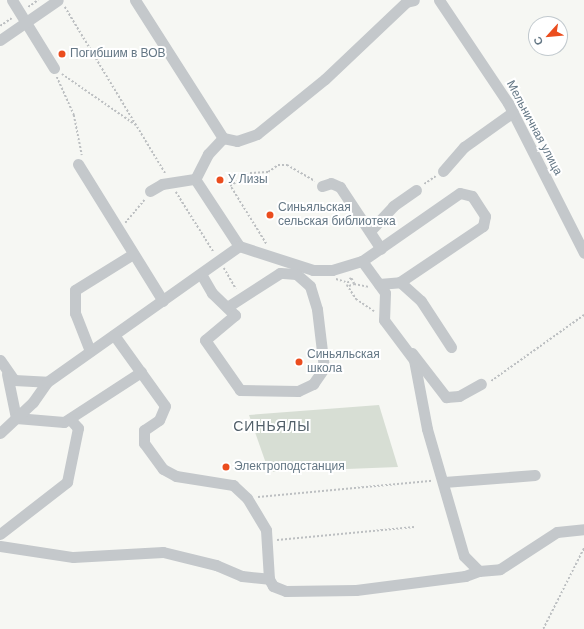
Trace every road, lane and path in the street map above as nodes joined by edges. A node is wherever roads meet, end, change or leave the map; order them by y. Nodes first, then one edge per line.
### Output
1 (12, 0) edge
2 (135, 0) edge
3 (414, 0) edge
4 (439, 0) edge
5 (60, 1) edge
6 (19, 13) junction
7 (25, 24) junction
8 (0, 26) edge
9 (0, 40) edge
10 (54, 68) junction
11 (513, 112) junction
12 (138, 127) junction
13 (223, 138) junction
14 (78, 164) joint
15 (443, 171) joint
16 (194, 179) junction
17 (170, 183) junction
18 (322, 186) joint
19 (416, 190) joint
20 (150, 191) joint
21 (121, 231) junction
22 (370, 231) junction
23 (239, 246) junction
24 (381, 249) junction
25 (584, 253) edge
26 (133, 254) junction
27 (270, 255) junction
28 (219, 261) junction
29 (362, 261) junction
30 (200, 274) junction
31 (400, 282) junction
32 (378, 284) junction
33 (349, 286) dead end
34 (241, 297) junction
35 (164, 301) junction
36 (227, 307) junction
37 (584, 315) edge
38 (384, 320) junction
39 (114, 334) junction
40 (451, 346) dead end
41 (90, 351) junction
42 (411, 352) junction
43 (0, 360) edge
44 (141, 372) junction
45 (7, 374) junction
46 (47, 382) junction
47 (481, 384) joint
48 (16, 418) junction
49 (70, 419) junction
50 (0, 433) edge
51 (535, 475) dead end
52 (443, 481) junction
53 (246, 498) junction
54 (414, 527) dead end
55 (584, 529) edge
56 (0, 534) edge
57 (267, 541) junction
58 (0, 546) edge
59 (584, 548) edge
60 (479, 571) junction
61 (268, 579) junction
62 (543, 629) edge

1 - 6 street
2 - 13 street
3 - 13 street
4 - 11 street, Мельничная улица
5 - 7 street
5 - 12 path
6 - 7 street
6 - 8 path
7 - 9 street
7 - 10 street
10 - 12 path
10 - 14 path
11 - 15 street
11 - 25 street, Мельничная улица
12 - 17 path
13 - 16 street
14 - 21 street
15 - 19 path
16 - 17 street
16 - 23 street
17 - 20 street
17 - 28 path
18 - 22 street
18 - 27 path
19 - 22 street
20 - 21 path
21 - 26 street
22 - 24 street
23 - 27 street
23 - 28 street
24 - 29 street
24 - 31 street
26 - 35 street
26 - 41 street
27 - 29 street
28 - 30 street
28 - 34 path
29 - 32 street
30 - 35 street
30 - 36 street
31 - 32 street
31 - 40 street
32 - 38 street
33 - 38 path
34 - 36 street
34 - 36 street
35 - 39 street
37 - 47 path
38 - 42 street
39 - 41 street
39 - 44 street
41 - 46 street
42 - 47 street
42 - 52 street
43 - 45 street
44 - 49 street
44 - 53 street
45 - 46 street
45 - 48 street
46 - 48 street
48 - 49 street
48 - 50 street
49 - 56 street
51 - 52 street
52 - 53 path
52 - 60 street
53 - 57 street
54 - 57 path
55 - 60 street
57 - 61 street
58 - 61 street
59 - 62 path
60 - 61 street

